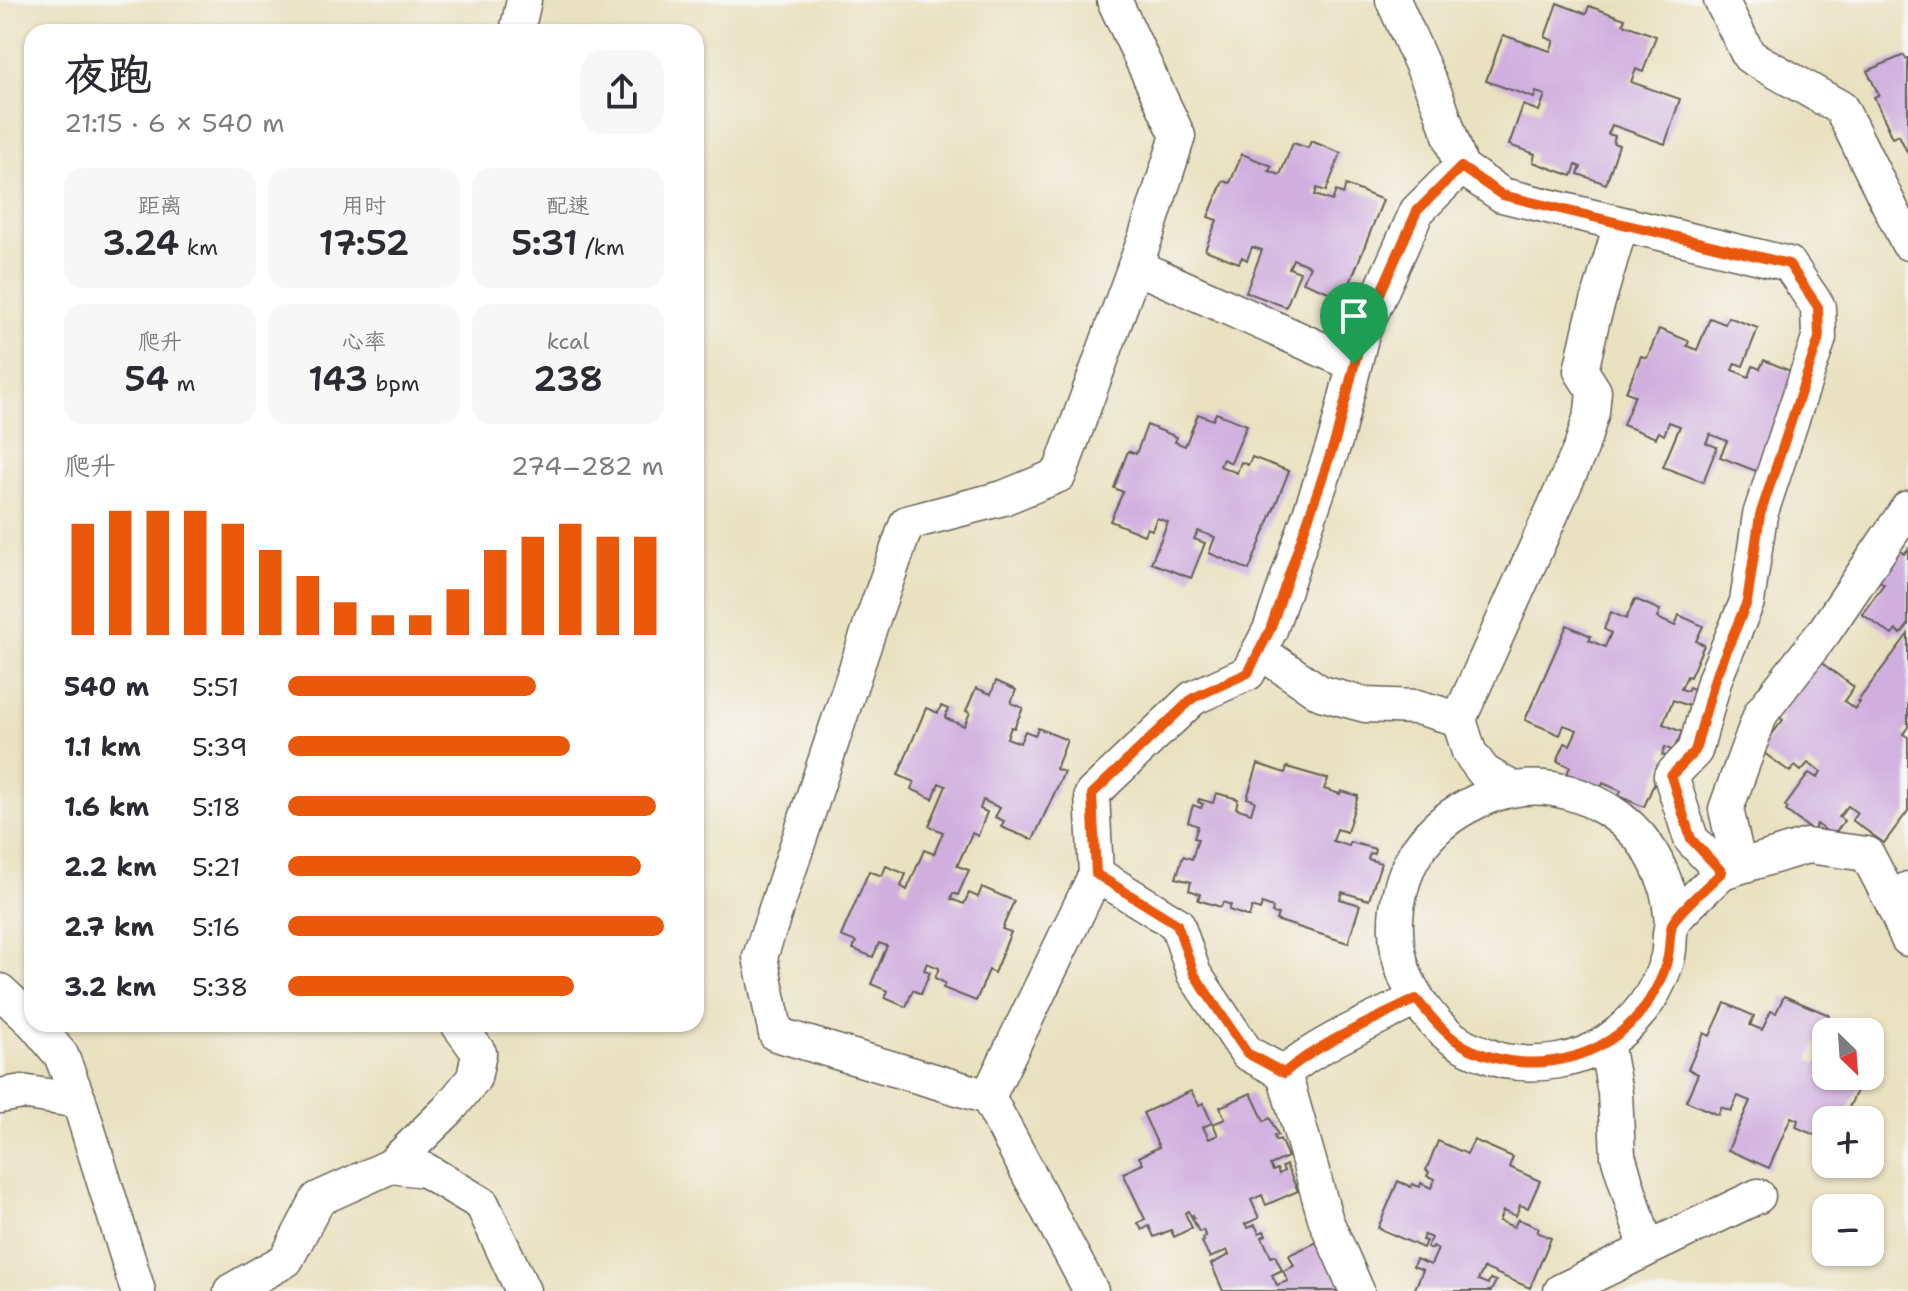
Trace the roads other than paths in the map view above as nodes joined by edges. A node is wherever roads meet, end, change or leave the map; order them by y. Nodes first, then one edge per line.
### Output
1 (524, 0) edge
2 (1393, 0) edge
3 (1721, 0) edge
4 (1117, 1) edge
5 (519, 24) edge
6 (1461, 167) junction
7 (1621, 224) junction
8 (1908, 243) edge
9 (1135, 266) junction
10 (1354, 364) junction
11 (1908, 508) edge
12 (1259, 651) junction
13 (1459, 719) junction
14 (1513, 789) junction
15 (1722, 872) junction
16 (1096, 874) junction
17 (1901, 897) edge
18 (1672, 922) junction
19 (1908, 939) edge
20 (0, 991) edge
21 (1416, 999) junction
22 (24, 1014) edge
23 (41, 1032) edge
24 (464, 1032) edge
25 (1606, 1043) junction
26 (1284, 1073) junction
27 (0, 1096) edge
28 (988, 1097) junction
29 (79, 1101) junction
30 (391, 1166) junction
31 (1758, 1196) dead end
32 (1643, 1251) junction
33 (138, 1291) edge
34 (231, 1291) edge
35 (523, 1291) edge
36 (1091, 1291) edge
37 (1357, 1291) edge
38 (1561, 1291) edge

1 - 5 street
2 - 6 street
3 - 8 street
4 - 9 street
6 - 7 street
6 - 10 street
7 - 13 street
7 - 15 street
9 - 10 street
9 - 28 street
10 - 12 street
11 - 15 street
12 - 13 street
12 - 16 street
13 - 14 street
14 - 18 street
14 - 21 street
15 - 17 street
15 - 18 street
16 - 26 street
16 - 28 street
17 - 19 street
18 - 25 street
20 - 22 street
21 - 25 street
21 - 26 street
23 - 29 street
24 - 30 street
25 - 32 street
26 - 37 street
27 - 29 street
28 - 36 street
29 - 33 street
30 - 34 street
30 - 35 street
31 - 32 street
32 - 38 street

